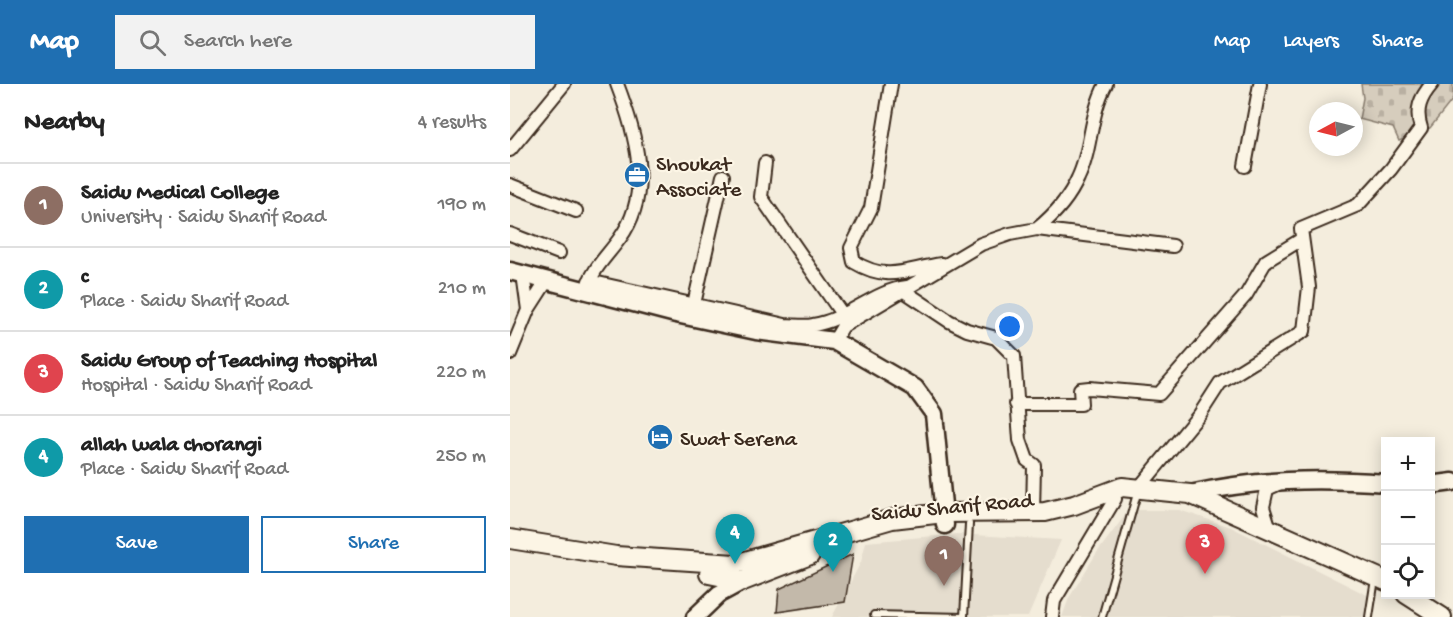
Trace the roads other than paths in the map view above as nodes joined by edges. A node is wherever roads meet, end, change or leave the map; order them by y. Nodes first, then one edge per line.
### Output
1 (564, 84) edge
2 (617, 84) edge
3 (891, 84) edge
4 (1106, 84) edge
5 (1260, 84) edge
6 (1432, 84) edge
7 (510, 150) edge
8 (765, 163) dead end
9 (1245, 166) dead end
10 (723, 176) dead end
11 (510, 185) edge
12 (576, 211) dead end
13 (1037, 229) junction
14 (510, 234) edge
15 (1302, 239) junction
16 (1173, 246) dead end
17 (559, 253) dead end
18 (949, 263) junction
19 (516, 273) edge
20 (546, 282) junction
21 (588, 286) junction
22 (906, 289) junction
23 (694, 304) junction
24 (528, 310) junction
25 (842, 314) junction
26 (834, 341) junction
27 (510, 354) edge
28 (1016, 404) junction
29 (1284, 481) junction
30 (1453, 482) edge
31 (1381, 483) edge
32 (1435, 484) edge
33 (1138, 489) junction
34 (1190, 494) junction
35 (1115, 499) junction
36 (1033, 513) junction
37 (945, 519) junction
38 (969, 524) junction
39 (1270, 529) junction
40 (517, 543) edge
41 (743, 572) junction
42 (1381, 578) edge
43 (1414, 599) edge
44 (874, 615) dead end
45 (695, 617) edge
46 (964, 617) edge
47 (1052, 617) edge
48 (1102, 617) edge
49 (1369, 617) edge
50 (1442, 617) edge

1 - 7 street
2 - 21 street
3 - 18 street
4 - 13 street
5 - 9 street
6 - 15 street
8 - 25 street
10 - 23 street
11 - 12 street
13 - 16 street
13 - 18 street
14 - 17 street
15 - 28 street
15 - 33 street
18 - 22 street
19 - 20 street
19 - 24 street
20 - 21 street
20 - 24 street
21 - 23 street
21 - 26 street
22 - 25 street
22 - 26 street
22 - 28 street
23 - 25 street
24 - 27 street
26 - 37 street
28 - 36 street
29 - 31 street
29 - 34 street
29 - 39 street
30 - 32 street
33 - 34 main road, Saidu Sharif Road
33 - 35 main road, Saidu Sharif Road
33 - 36 main road
33 - 48 lane
34 - 39 main road, Saidu Sharif Road
35 - 38 main road, Saidu Sharif Road
35 - 47 street
36 - 37 main road
37 - 38 main road, Saidu Sharif Road
37 - 41 main road
38 - 46 lane
39 - 42 main road, Saidu Sharif Road
40 - 41 main road
40 - 41 main road
41 - 45 street
42 - 49 lane
43 - 50 main road
44 - 46 lane

